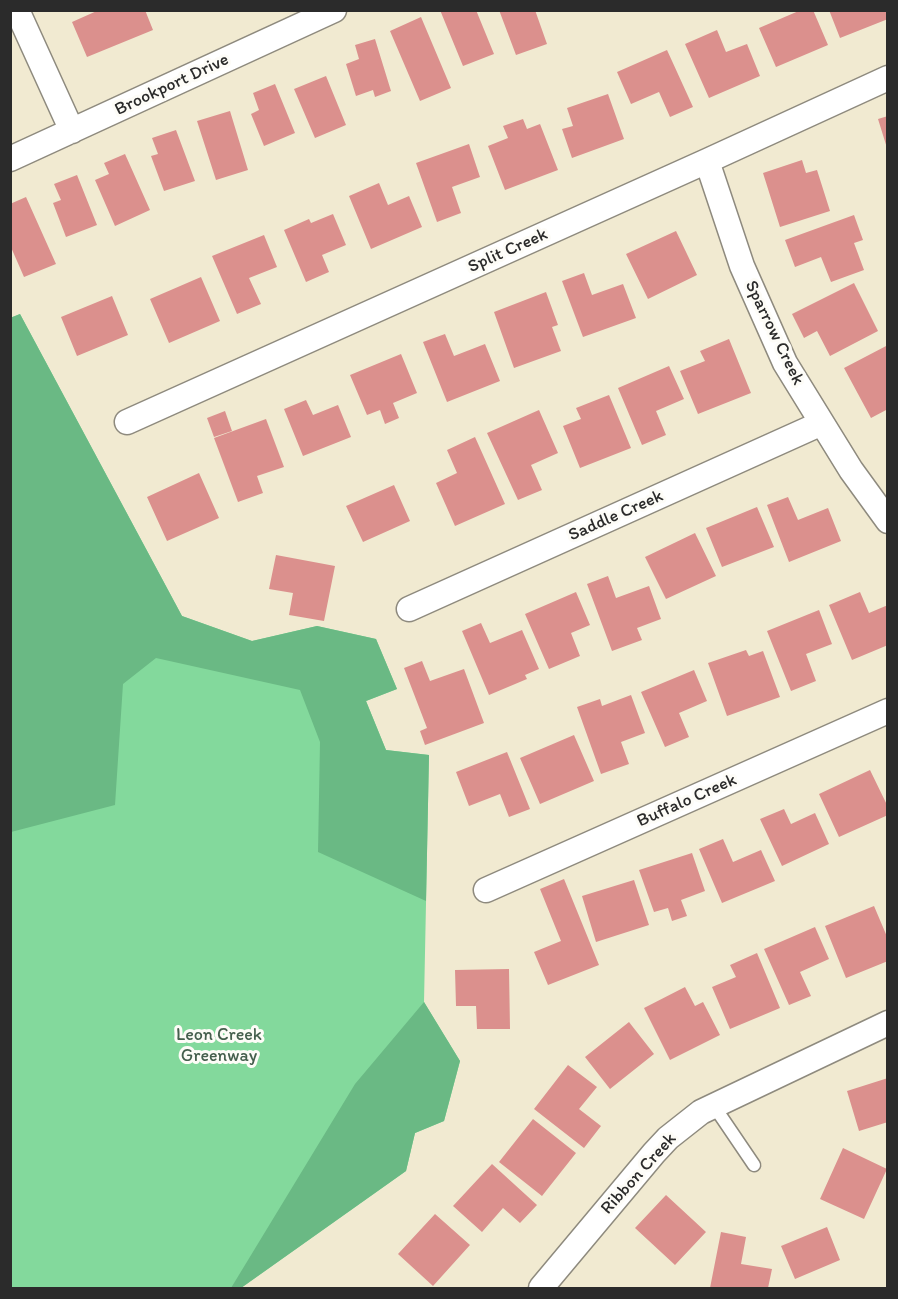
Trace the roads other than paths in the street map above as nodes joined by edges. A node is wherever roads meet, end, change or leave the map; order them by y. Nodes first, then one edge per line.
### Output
1 (17, 10) edge
2 (334, 10) edge
3 (888, 78) edge
4 (72, 131) junction
5 (10, 159) edge
6 (707, 161) junction
7 (127, 422) dead end
8 (822, 423) junction
9 (888, 521) edge
10 (409, 609) dead end
11 (888, 711) edge
12 (486, 890) dead end
13 (888, 1023) edge
14 (714, 1106) junction
15 (754, 1165) dead end
16 (541, 1288) edge

1 - 4 street
2 - 4 street, Brookport Drive
3 - 6 street, Split Creek
4 - 5 street, Brookport Drive
6 - 7 street, Split Creek
6 - 8 street, Sparrow Creek
8 - 9 street, Sparrow Creek
8 - 10 street, Saddle Creek
11 - 12 street, Buffalo Creek
13 - 14 street, Ribbon Creek
14 - 15 lane
14 - 16 street, Ribbon Creek

